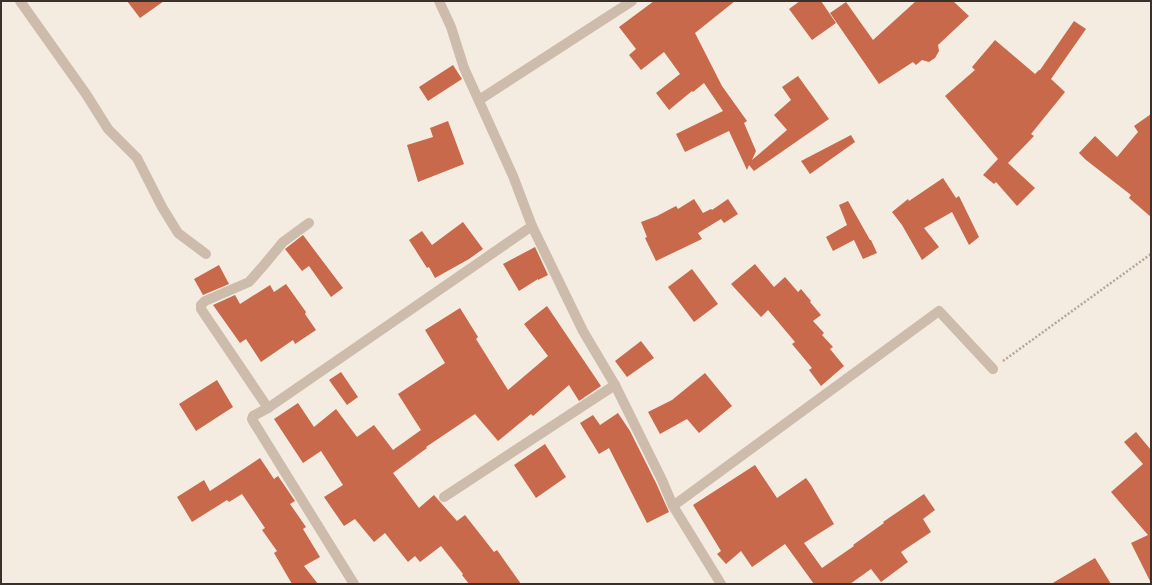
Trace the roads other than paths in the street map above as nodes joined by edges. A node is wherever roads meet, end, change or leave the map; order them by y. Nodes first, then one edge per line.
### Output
1 (20, 1) edge
2 (439, 1) edge
3 (632, 1) edge
4 (478, 100) junction
5 (309, 223) dead end
6 (532, 226) junction
7 (206, 254) dead end
8 (993, 369) road end
9 (615, 385) junction
10 (268, 408) junction
11 (444, 497) dead end
12 (673, 506) junction
13 (354, 584) edge
14 (721, 584) edge

1 - 7 street
2 - 4 street
3 - 4 street
4 - 6 street
5 - 10 street
6 - 9 street
6 - 10 street
8 - 12 street
9 - 11 street
9 - 12 street
10 - 13 street
12 - 14 street

